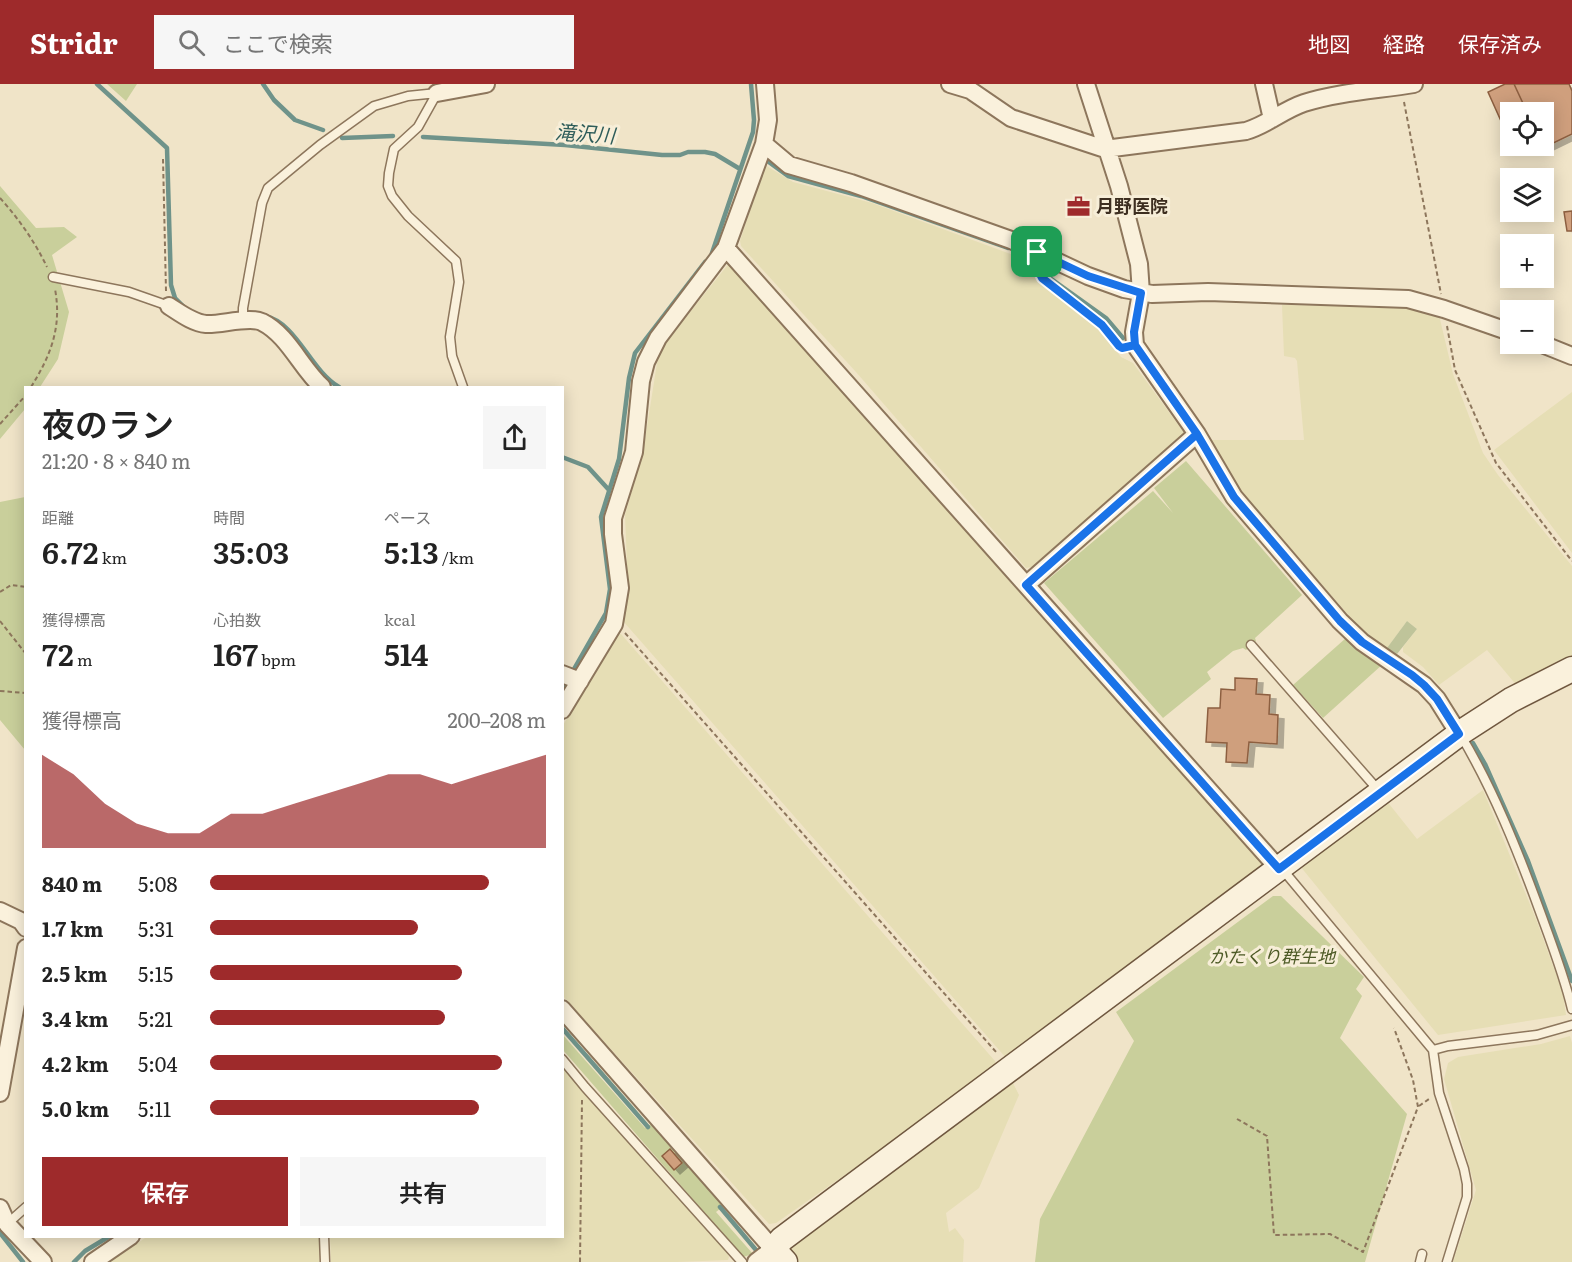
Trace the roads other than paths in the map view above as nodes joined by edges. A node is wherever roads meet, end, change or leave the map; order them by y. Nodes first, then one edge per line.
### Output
1 (486, 84) edge
2 (765, 84) edge
3 (950, 84) edge
4 (1086, 84) edge
5 (1264, 84) edge
6 (1407, 85) edge
7 (437, 93) junction
8 (1272, 119) junction
9 (764, 144) junction
10 (1105, 149) junction
11 (726, 248) junction
12 (53, 277) road end
13 (1141, 293) junction
14 (169, 306) joint
15 (243, 321) junction
16 (1500, 329) edge
17 (1554, 349) edge
18 (1572, 356) edge
19 (321, 386) edge
20 (463, 386) edge
21 (1197, 434) junction
22 (1026, 585) junction
23 (1251, 645) dead end
24 (1572, 669) edge
25 (564, 675) edge
26 (580, 681) junction
27 (564, 708) edge
28 (1459, 734) junction
29 (1381, 794) junction
30 (1279, 869) junction
31 (0, 911) edge
32 (24, 925) edge
33 (24, 959) edge
34 (1572, 1009) edge
35 (564, 1011) edge
36 (1572, 1025) edge
37 (1434, 1050) junction
38 (564, 1061) edge
39 (0, 1093) edge
40 (0, 1208) edge
41 (24, 1209) edge
42 (4, 1226) edge
43 (128, 1238) edge
44 (324, 1238) edge
45 (771, 1258) edge
46 (43, 1262) edge
47 (93, 1262) edge
48 (326, 1262) edge
49 (742, 1262) edge
50 (1447, 1262) edge

1 - 7 street
2 - 9 street
3 - 10 street
4 - 10 street
5 - 8 street
6 - 8 street
7 - 15 lane
7 - 20 lane
8 - 10 street
9 - 11 street
9 - 13 street
10 - 13 street
11 - 22 street
11 - 26 street
12 - 14 lane
13 - 16 street
13 - 21 street
14 - 15 street
15 - 19 street
17 - 18 street
21 - 22 street
21 - 28 street
22 - 30 street
23 - 29 lane
24 - 28 street
25 - 26 street
26 - 27 street
28 - 29 street
28 - 34 lane
29 - 30 street
30 - 37 lane
30 - 45 street
31 - 32 street
33 - 39 street
35 - 45 street
36 - 37 lane
37 - 50 lane
38 - 49 lane
40 - 42 street
41 - 42 lane
42 - 46 street
43 - 47 street
44 - 48 lane

